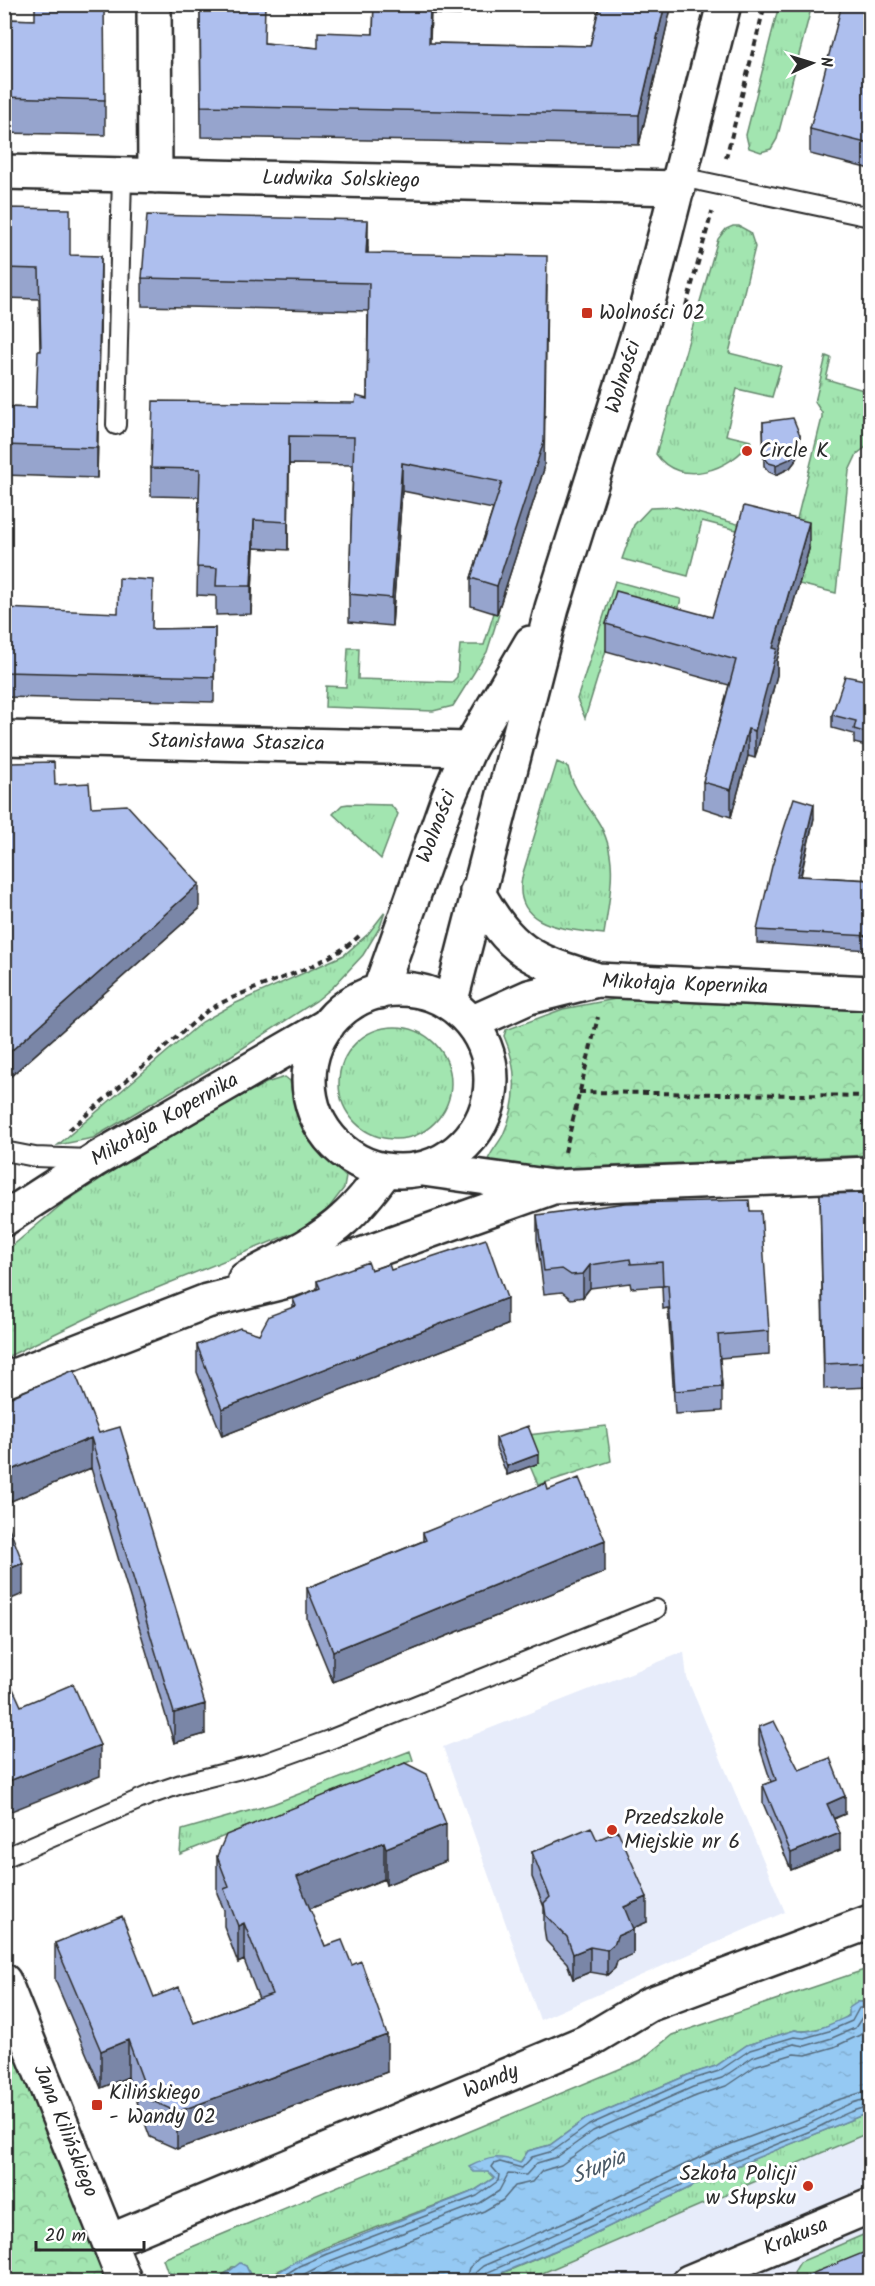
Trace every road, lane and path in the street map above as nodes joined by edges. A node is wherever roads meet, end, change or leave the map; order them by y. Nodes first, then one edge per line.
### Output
1 (154, 4) edge
2 (724, 4) edge
3 (765, 4) edge
4 (726, 155) dead end
5 (4, 172) edge
6 (122, 175) junction
7 (155, 176) junction
8 (680, 182) junction
9 (870, 217) edge
10 (116, 425) dead end
11 (552, 608) junction
12 (4, 738) edge
13 (470, 749) junction
14 (477, 891) junction
15 (363, 932) dead end
16 (597, 980) junction
17 (378, 992) junction
18 (870, 993) edge
19 (460, 1013) junction
20 (600, 1015) dead end
21 (328, 1024) junction
22 (579, 1092) junction
23 (870, 1096) edge
24 (60, 1137) dead end
25 (4, 1151) edge
26 (95, 1160) junction
27 (423, 1169) junction
28 (386, 1170) junction
29 (559, 1172) junction
30 (870, 1174) edge
31 (4, 1219) edge
32 (207, 1301) junction
33 (4, 1380) edge
34 (656, 1608) dead end
35 (4, 1858) edge
36 (870, 1922) edge
37 (4, 1981) edge
38 (870, 2206) edge
39 (110, 2241) junction
40 (124, 2279) edge
41 (689, 2282) edge

1 - 7 street
2 - 8 street, Wolności
3 - 4 path
5 - 6 street, Ludwika Solskiego
6 - 7 street, Ludwika Solskiego
6 - 10 lane
7 - 8 street, Ludwika Solskiego
8 - 9 lane
8 - 11 street, Wolności
11 - 13 street, Wolności
11 - 14 street, Wolności
12 - 13 street, Stanisława Staszica
13 - 17 street, Wolności
14 - 16 street
14 - 19 street, Wolności
15 - 24 path
16 - 18 street, Mikołaja Kopernika
16 - 19 street, Mikołaja Kopernika
17 - 19 street
17 - 21 street
19 - 27 street
20 - 22 path
21 - 26 street, Mikołaja Kopernika
21 - 28 street
22 - 23 path
22 - 29 path
25 - 26 lane
26 - 31 street, Mikołaja Kopernika
27 - 28 street
27 - 29 street
28 - 32 street
29 - 30 street
29 - 32 street
32 - 33 street
34 - 35 lane
36 - 39 street, Wandy
37 - 39 street, Jana Kilińskiego
38 - 41 street, Krakusa
39 - 40 street, Jana Kilińskiego

